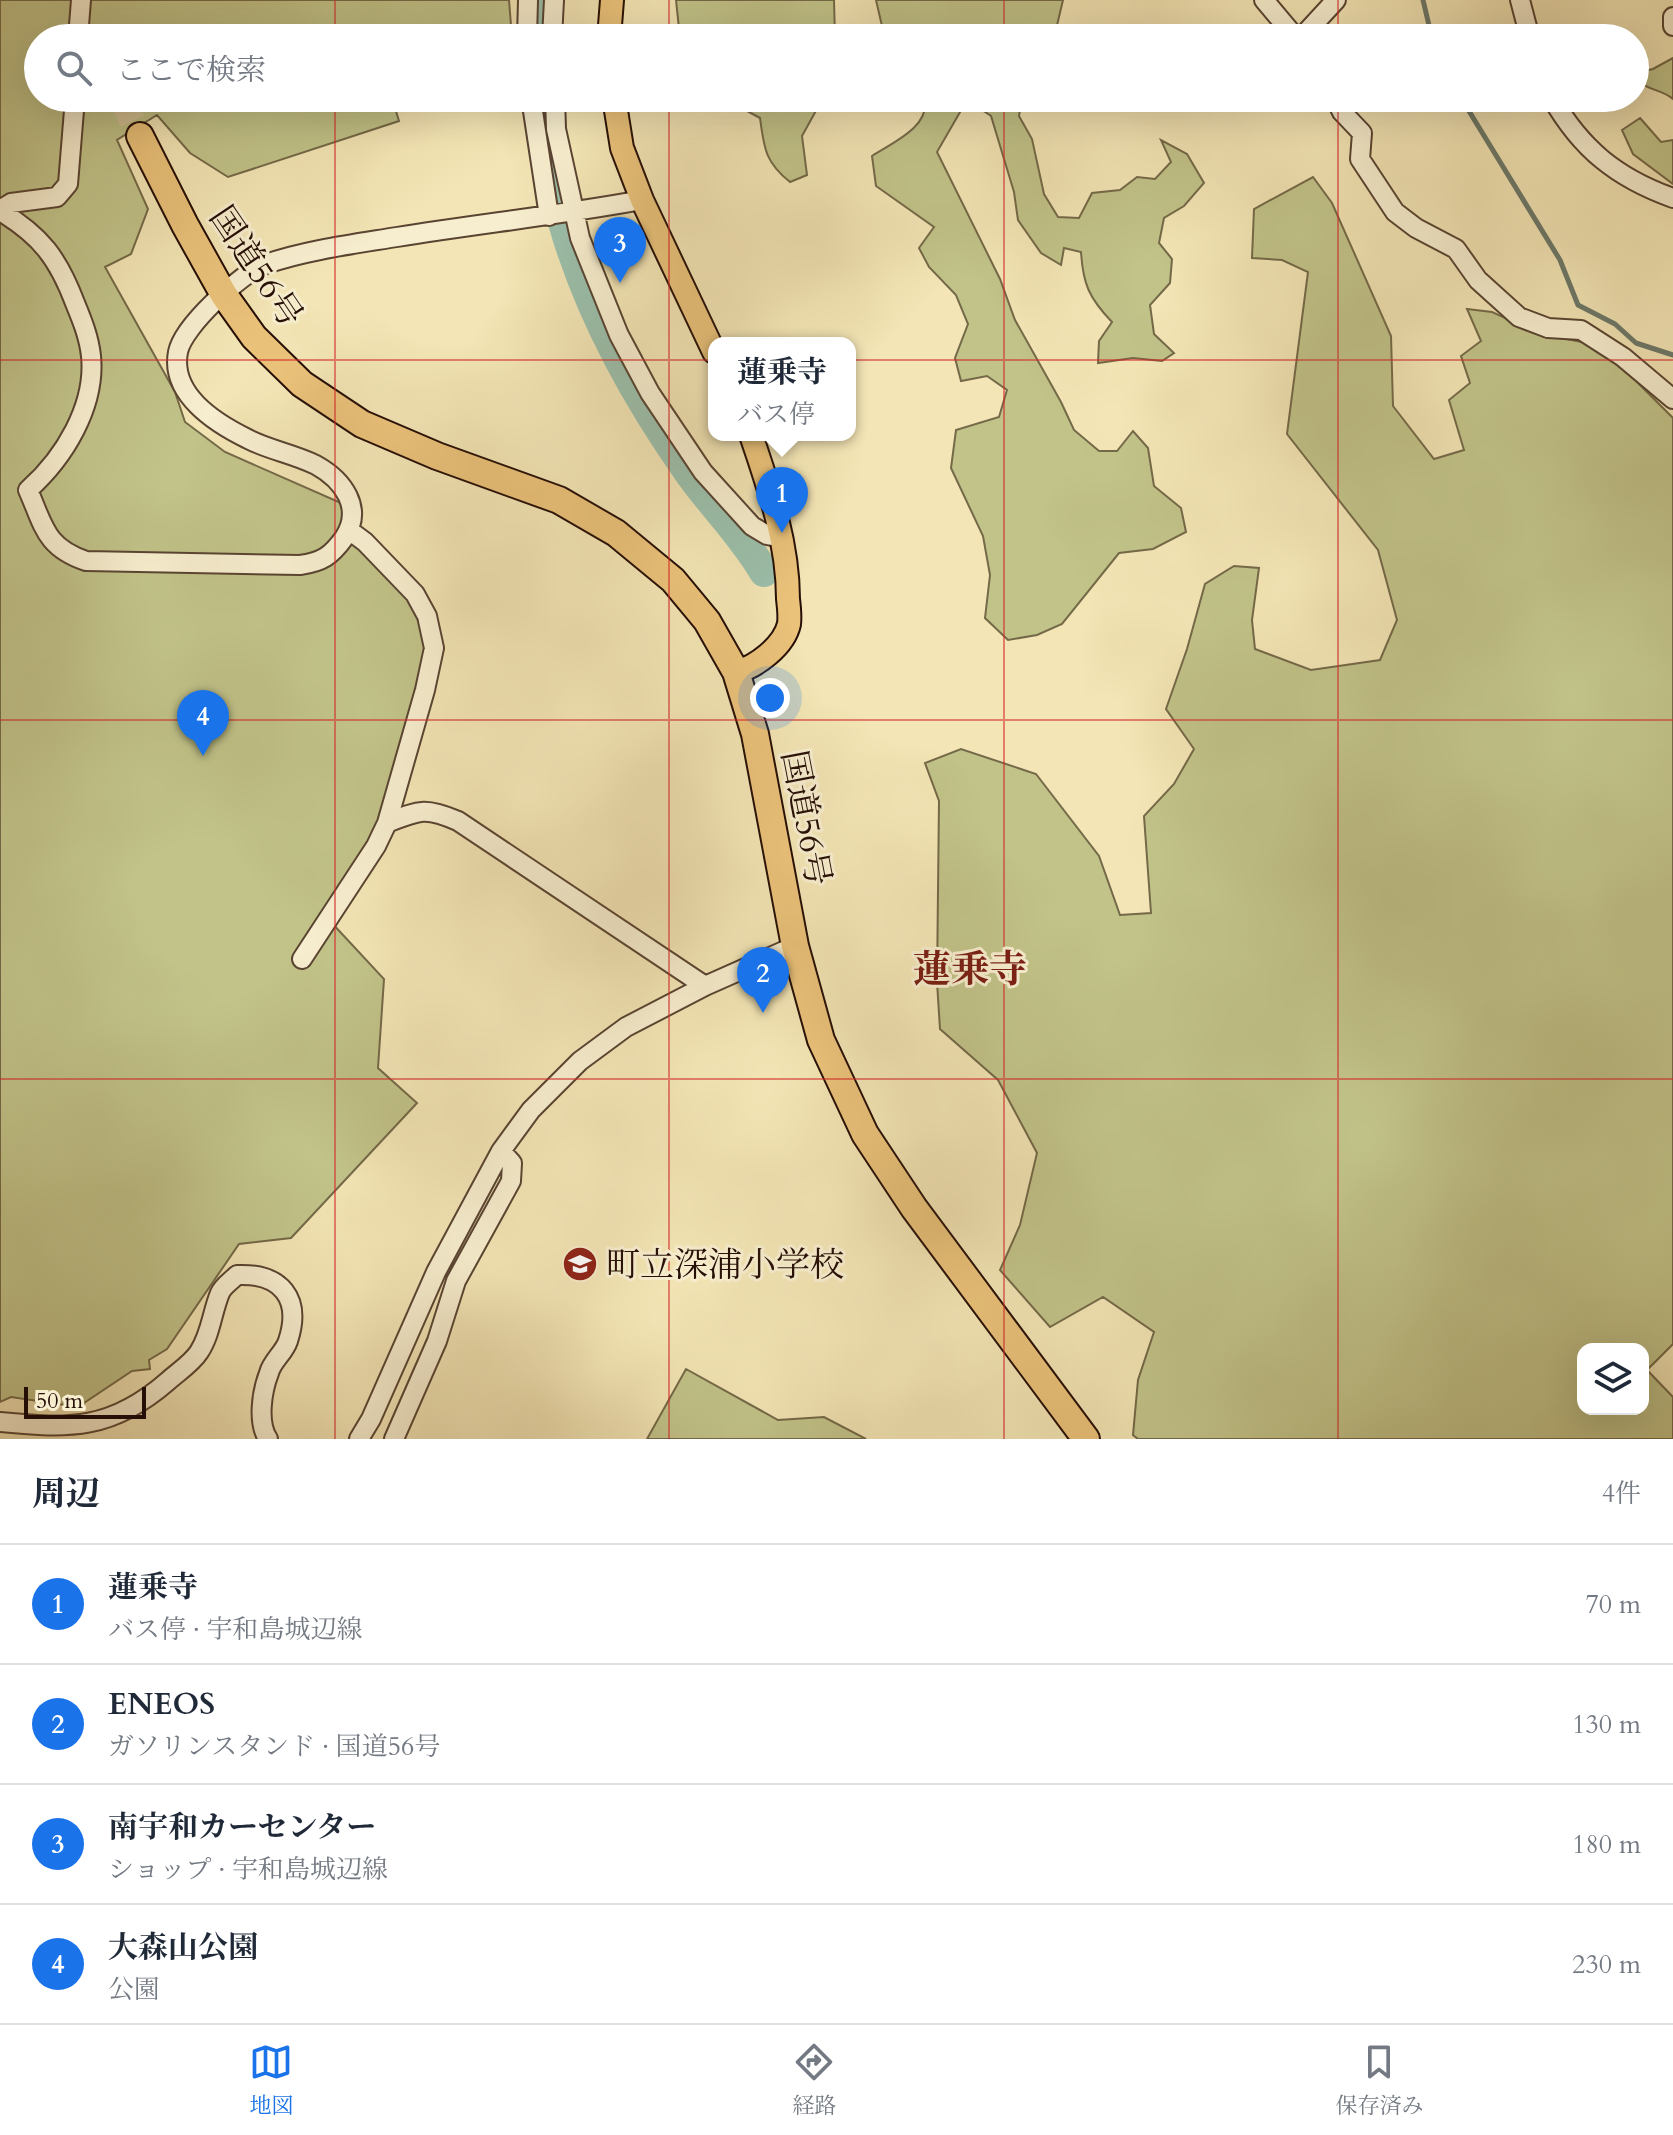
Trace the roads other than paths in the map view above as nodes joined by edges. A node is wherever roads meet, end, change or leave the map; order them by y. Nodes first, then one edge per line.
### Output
1 (81, 0) edge
2 (528, 0) edge
3 (554, 0) edge
4 (612, 0) edge
5 (1264, 0) edge
6 (1336, 0) edge
7 (1520, 0) edge
8 (1673, 17) edge
9 (79, 24) edge
10 (527, 24) edge
11 (553, 24) edge
12 (610, 24) edge
13 (1286, 24) edge
14 (1313, 24) edge
15 (1526, 24) edge
16 (1673, 26) edge
17 (74, 112) edge
18 (533, 112) edge
19 (555, 112) edge
20 (616, 112) edge
21 (1342, 112) edge
22 (1560, 112) edge
23 (140, 136) tunnel mouth
24 (1673, 198) edge
25 (642, 200) junction
26 (0, 210) edge
27 (575, 212) junction
28 (549, 216) junction
29 (224, 295) junction
30 (708, 339) edge
31 (1673, 399) edge
32 (753, 441) edge
33 (349, 530) junction
34 (782, 538) junction
35 (736, 672) junction
36 (387, 823) junction
37 (795, 946) junction
38 (302, 959) dead end
39 (705, 986) junction
40 (501, 1151) junction
41 (0, 1422) edge
42 (268, 1439) edge
43 (359, 1439) edge
44 (394, 1439) edge
45 (1086, 1439) edge

1 - 9 street
2 - 10 street
3 - 11 street
4 - 12 main road
5 - 13 street
6 - 14 street
7 - 15 street
8 - 16 street
17 - 26 street
18 - 28 street
19 - 27 street
20 - 25 main road
21 - 31 street
22 - 24 street
23 - 29 highway, 国道56号
25 - 27 street
25 - 30 main road
26 - 33 street
27 - 28 street
27 - 34 street
28 - 29 street
29 - 33 street
29 - 35 highway, 国道56号
32 - 34 main road
33 - 36 street
34 - 35 main road
35 - 37 highway, 国道56号
36 - 38 street
36 - 39 street
37 - 39 street
37 - 45 highway, 国道56号
39 - 40 street
40 - 43 street
40 - 44 street
41 - 42 street

